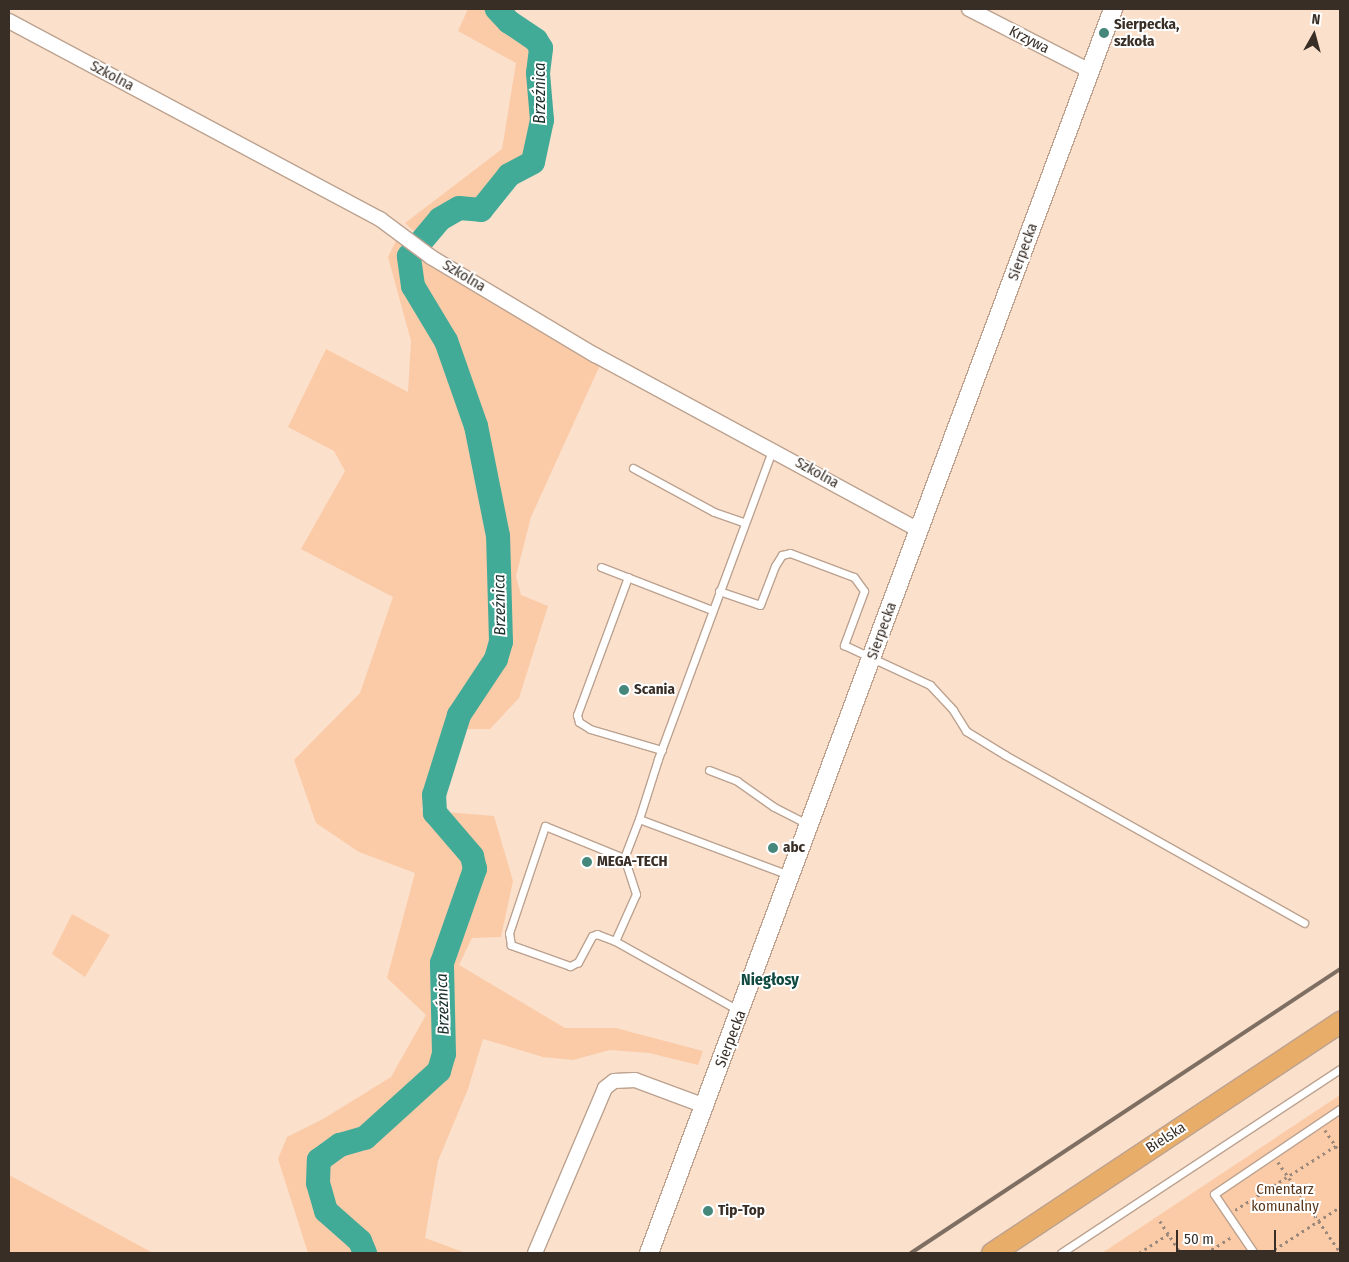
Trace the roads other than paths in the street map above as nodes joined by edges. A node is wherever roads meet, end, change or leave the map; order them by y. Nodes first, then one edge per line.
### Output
1 (969, 9) edge
2 (1113, 9) edge
3 (9, 21) edge
4 (1090, 71) junction
5 (773, 448) junction
6 (633, 468) dead end
7 (743, 522) junction
8 (919, 530) junction
9 (601, 567) dead end
10 (628, 578) junction
11 (719, 591) junction
12 (712, 610) junction
13 (872, 657) junction
14 (662, 750) junction
15 (709, 770) dead end
16 (639, 819) junction
17 (810, 825) junction
18 (624, 858) junction
19 (792, 876) junction
20 (1304, 923) dead end
21 (615, 941) junction
22 (741, 1011) junction
23 (1340, 1022) edge
24 (1340, 1069) edge
25 (705, 1106) junction
26 (1340, 1109) edge
27 (535, 1253) edge
28 (649, 1253) edge
29 (992, 1253) edge
30 (1061, 1253) edge
31 (1254, 1253) edge

1 - 4 street, Krzywa
2 - 4 street, Sierpecka
3 - 5 street, Szkolna
4 - 8 street, Sierpecka
5 - 7 lane
5 - 8 street, Szkolna
6 - 7 lane
7 - 11 lane
8 - 13 street, Sierpecka
9 - 10 lane
10 - 12 lane
10 - 14 lane
11 - 12 lane
11 - 13 lane
12 - 14 lane
13 - 17 street, Sierpecka
13 - 20 lane
14 - 16 lane
15 - 17 lane
16 - 18 lane
16 - 19 lane
17 - 19 street, Sierpecka
18 - 21 lane
18 - 21 lane
19 - 22 street, Sierpecka
21 - 22 lane
22 - 25 street, Sierpecka
23 - 29 main road, Bielska
24 - 30 lane
25 - 27 street
25 - 28 street, Sierpecka
26 - 31 lane

